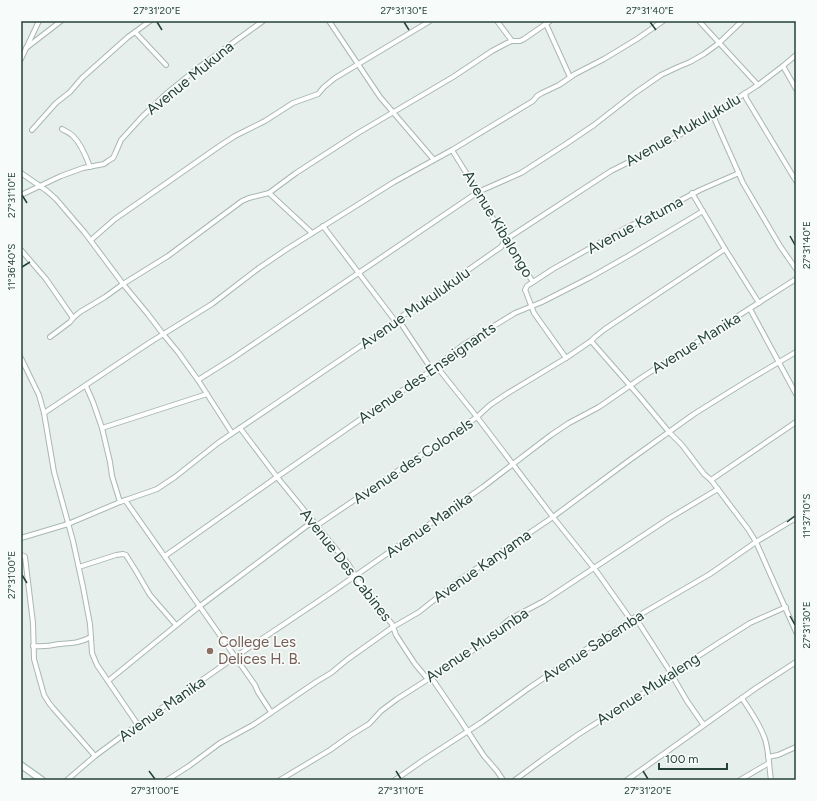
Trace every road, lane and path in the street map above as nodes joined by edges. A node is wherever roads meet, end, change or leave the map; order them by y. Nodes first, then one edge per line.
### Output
1 (39, 21) edge
2 (60, 21) edge
3 (150, 21) edge
4 (263, 21) edge
5 (329, 21) edge
6 (430, 21) edge
7 (497, 21) edge
8 (550, 21) edge
9 (663, 21) edge
10 (699, 21) edge
11 (742, 21) edge
12 (546, 24) junction
13 (135, 32) junction
14 (512, 41) junction
15 (719, 43) junction
16 (26, 48) junction
17 (796, 55) edge
18 (21, 58) edge
19 (357, 64) junction
20 (166, 65) dead end
21 (783, 66) junction
22 (570, 77) junction
23 (758, 85) junction
24 (796, 89) edge
25 (745, 93) junction
26 (718, 110) junction
27 (393, 113) junction
28 (62, 129) dead end
29 (32, 130) dead end
30 (452, 150) junction
31 (434, 160) junction
32 (90, 167) junction
33 (21, 173) edge
34 (739, 173) junction
35 (796, 181) edge
36 (39, 186) junction
37 (478, 192) junction
38 (269, 193) junction
39 (692, 194) junction
40 (21, 195) edge
41 (703, 212) junction
42 (323, 226) junction
43 (312, 233) junction
44 (91, 240) junction
45 (505, 240) junction
46 (21, 250) edge
47 (725, 250) junction
48 (796, 269) edge
49 (358, 273) junction
50 (796, 279) edge
51 (534, 282) junction
52 (123, 284) junction
53 (759, 303) junction
54 (532, 306) junction
55 (750, 308) junction
56 (73, 318) junction
57 (397, 321) junction
58 (163, 334) junction
59 (50, 337) dead end
60 (591, 342) junction
61 (796, 352) edge
62 (21, 358) edge
63 (566, 358) junction
64 (779, 362) junction
65 (437, 367) junction
66 (432, 370) junction
67 (198, 380) junction
68 (86, 386) junction
69 (629, 386) junction
70 (207, 394) junction
71 (796, 394) edge
72 (44, 413) junction
73 (477, 417) junction
74 (796, 422) edge
75 (102, 428) junction
76 (240, 428) junction
77 (669, 432) junction
78 (232, 433) junction
79 (513, 464) junction
80 (277, 477) junction
81 (711, 480) junction
82 (718, 489) junction
83 (125, 500) junction
84 (120, 502) junction
85 (553, 517) junction
86 (796, 518) edge
87 (68, 524) junction
88 (316, 525) junction
89 (21, 538) edge
90 (756, 542) junction
91 (21, 555) edge
92 (165, 556) junction
93 (79, 567) junction
94 (593, 568) junction
95 (356, 575) junction
96 (200, 606) junction
97 (786, 607) junction
98 (636, 618) junction
99 (631, 620) junction
100 (176, 625) junction
101 (393, 627) junction
102 (796, 632) edge
103 (91, 637) junction
104 (33, 646) junction
105 (235, 657) junction
106 (796, 662) edge
107 (672, 675) junction
108 (429, 678) junction
109 (108, 681) junction
110 (742, 698) junction
111 (271, 712) junction
112 (703, 724) junction
113 (138, 725) junction
114 (468, 731) junction
115 (796, 747) edge
116 (95, 756) junction
117 (768, 757) junction
118 (769, 763) junction
119 (21, 765) edge
120 (42, 780) edge
121 (67, 780) edge
122 (167, 780) edge
123 (280, 780) edge
124 (395, 780) edge
125 (502, 780) edge
126 (515, 780) edge
127 (627, 780) edge
128 (740, 780) edge
129 (771, 780) edge

1 - 16 street
2 - 16 street
3 - 13 street
4 - 32 street, Avenue Mukuna
5 - 19 street
6 - 19 street
7 - 14 street
8 - 12 street
9 - 22 street
10 - 15 street
11 - 15 street
12 - 14 street
12 - 22 street
13 - 20 street
13 - 29 street
14 - 27 street
15 - 23 street
15 - 37 street
16 - 18 street
17 - 21 street, Avenue Mukulukulu
19 - 27 street
19 - 44 street
21 - 23 street, Avenue Mukulukulu
21 - 24 street
22 - 30 street
23 - 25 street, Avenue Mukulukulu
25 - 26 street, Avenue Mukulukulu
25 - 35 street
26 - 34 street
26 - 45 street, Avenue Mukulukulu
27 - 31 street
27 - 38 street
28 - 32 street
30 - 31 street
30 - 37 street, Avenue Kibalongo
31 - 42 street
32 - 36 street, Avenue Mukuna
33 - 36 street
34 - 39 street, Avenue Katuma
34 - 48 street
36 - 40 street, Avenue Mukuna
36 - 44 street
37 - 45 street, Avenue Kibalongo
37 - 49 street
38 - 43 street
38 - 52 street
39 - 41 street
39 - 51 street, Avenue Katuma
41 - 47 street
41 - 54 street, Avenue des Enseignants
42 - 43 street
42 - 49 street
43 - 58 street
44 - 52 street
45 - 51 street, Avenue Kibalongo
45 - 57 street, Avenue Mukulukulu
46 - 56 street
47 - 53 street
47 - 60 street, Avenue des Colonels
49 - 57 street
49 - 67 street
50 - 53 street, Avenue Manika
51 - 54 street, Avenue Kibalongo
52 - 56 street
52 - 58 street
53 - 55 street, Avenue Manika
54 - 63 street, Avenue Kibalongo
54 - 65 street, Avenue des Enseignants
55 - 64 street
55 - 69 street, Avenue Manika
56 - 59 street
57 - 66 street
57 - 76 street, Avenue Mukulukulu
58 - 67 street
58 - 68 street
60 - 63 street, Avenue des Colonels
60 - 69 street
61 - 64 street, Avenue Kanyama
62 - 72 street
63 - 73 street, Avenue des Colonels
64 - 71 street
64 - 77 street, Avenue Kanyama
65 - 66 street, Avenue des Enseignants
65 - 73 street
66 - 80 street, Avenue des Enseignants
67 - 70 street
68 - 72 street
68 - 75 street
69 - 77 street
69 - 79 street, Avenue Manika
70 - 75 street
70 - 78 street
72 - 87 street
73 - 79 street
73 - 88 street, Avenue des Colonels
74 - 81 street
75 - 84 street
76 - 78 street, Avenue Mukulukulu
76 - 80 street, Avenue Des Cabines
77 - 81 street
77 - 85 street, Avenue Kanyama
78 - 83 street, Avenue Mukulukulu
79 - 85 street
79 - 95 street, Avenue Manika
80 - 88 street, Avenue Des Cabines
80 - 92 street, Avenue des Enseignants
81 - 82 street
82 - 90 street
82 - 94 street, Avenue Musumba
83 - 84 street, Avenue Mukulukulu
83 - 92 street
84 - 87 street, Avenue Mukulukulu
85 - 94 street
85 - 101 street, Avenue Kanyama
86 - 90 street, Avenue Sabemba
87 - 89 street, Avenue Mukulukulu
87 - 93 street
88 - 95 street, Avenue Des Cabines
88 - 96 street, Avenue des Colonels
90 - 97 street
90 - 98 street, Avenue Sabemba
91 - 104 street
92 - 96 street
93 - 100 street
93 - 103 street
94 - 99 street
94 - 108 street, Avenue Musumba
95 - 101 street, Avenue Des Cabines
95 - 105 street, Avenue Manika
96 - 100 street, Avenue des Colonels
96 - 105 street
97 - 102 street
97 - 107 street, Avenue Mukaleng
98 - 99 street, Avenue Sabemba
98 - 107 street
99 - 114 street, Avenue Sabemba
100 - 109 street, Avenue des Colonels
101 - 108 street, Avenue Des Cabines
101 - 111 street, Avenue Kanyama
103 - 104 street
103 - 109 street
104 - 116 street
105 - 111 street
105 - 113 street, Avenue Manika
106 - 110 street
107 - 112 street
107 - 126 street, Avenue Mukaleng
108 - 114 street, Avenue Des Cabines
108 - 123 street, Avenue Musumba
109 - 113 street
110 - 112 street
110 - 117 street
111 - 122 street, Avenue Kanyama
112 - 127 street
113 - 116 street, Avenue Manika
114 - 124 street, Avenue Sabemba
114 - 125 street, Avenue Des Cabines
115 - 117 street
116 - 121 street, Avenue Manika
117 - 118 street
118 - 128 street
118 - 129 street
119 - 120 street

